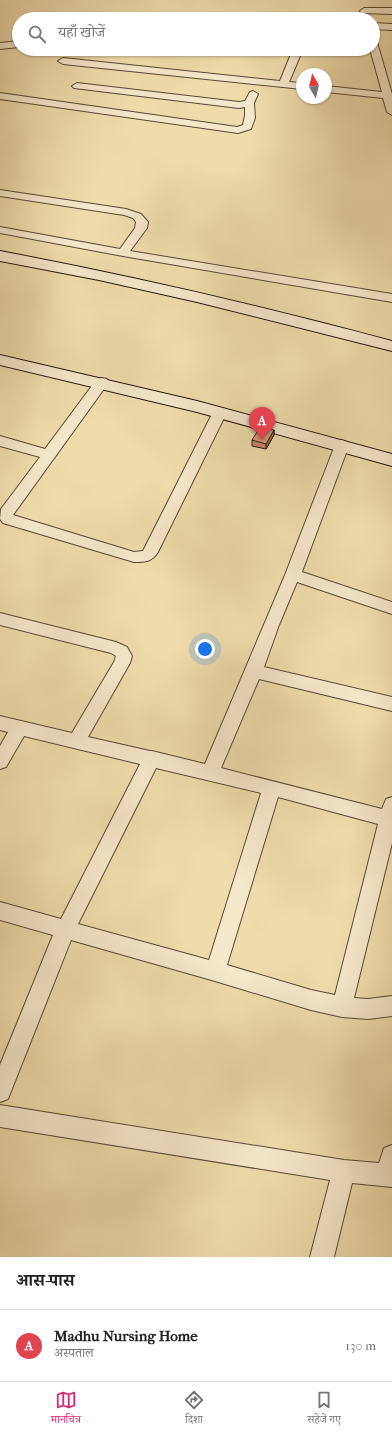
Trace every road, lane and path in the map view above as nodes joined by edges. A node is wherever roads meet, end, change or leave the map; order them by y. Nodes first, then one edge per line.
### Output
1 (360, 2) dead end
2 (392, 11) edge
3 (364, 12) edge
4 (380, 13) edge
5 (380, 26) edge
6 (392, 27) edge
7 (12, 45) edge
8 (0, 46) edge
9 (295, 56) edge
10 (377, 56) edge
11 (63, 61) dead end
12 (380, 65) junction
13 (392, 66) edge
14 (258, 82) junction
15 (283, 84) junction
16 (296, 85) edge
17 (389, 85) edge
18 (77, 86) dead end
19 (332, 90) edge
20 (0, 96) edge
21 (387, 96) junction
22 (249, 103) junction
23 (392, 112) edge
24 (0, 193) edge
25 (0, 230) edge
26 (123, 252) junction
27 (0, 256) edge
28 (0, 270) edge
29 (392, 298) edge
30 (392, 346) edge
31 (392, 357) edge
32 (0, 360) edge
33 (102, 382) junction
34 (220, 412) junction
35 (0, 442) edge
36 (342, 445) junction
37 (49, 455) junction
38 (392, 460) edge
39 (293, 576) junction
40 (392, 608) edge
41 (0, 619) edge
42 (254, 671) junction
43 (392, 704) edge
44 (0, 723) edge
45 (19, 728) junction
46 (77, 741) junction
47 (152, 758) junction
48 (0, 762) edge
49 (210, 773) junction
50 (272, 788) junction
51 (390, 812) edge
52 (0, 911) edge
53 (65, 930) junction
54 (215, 971) junction
55 (392, 1006) edge
56 (342, 1007) junction
57 (0, 1091) edge
58 (0, 1116) edge
59 (391, 1169) edge
60 (344, 1172) junction
61 (322, 1257) edge

1 - 3 street
2 - 4 street
5 - 6 street
7 - 8 street
9 - 15 street
10 - 12 street
11 - 14 street
12 - 13 street
12 - 17 street
14 - 15 street
14 - 22 street
15 - 16 street
17 - 21 street
18 - 22 street
19 - 21 street
20 - 22 street
21 - 23 street
24 - 26 street
25 - 26 street
26 - 29 street
27 - 30 main road
28 - 31 main road
32 - 33 main road
33 - 34 main road
33 - 37 street
34 - 36 main road
34 - 37 street
35 - 37 street
36 - 38 main road
36 - 39 street
39 - 40 street
39 - 42 street
41 - 46 street
42 - 43 street
42 - 49 street
44 - 45 street
45 - 46 street
45 - 48 street
46 - 47 street
47 - 49 street
47 - 53 street
49 - 50 street
50 - 51 street
50 - 54 street
51 - 56 street
52 - 53 street
53 - 54 street
53 - 57 street
54 - 56 street
55 - 56 street
58 - 60 street
59 - 60 street
60 - 61 street

